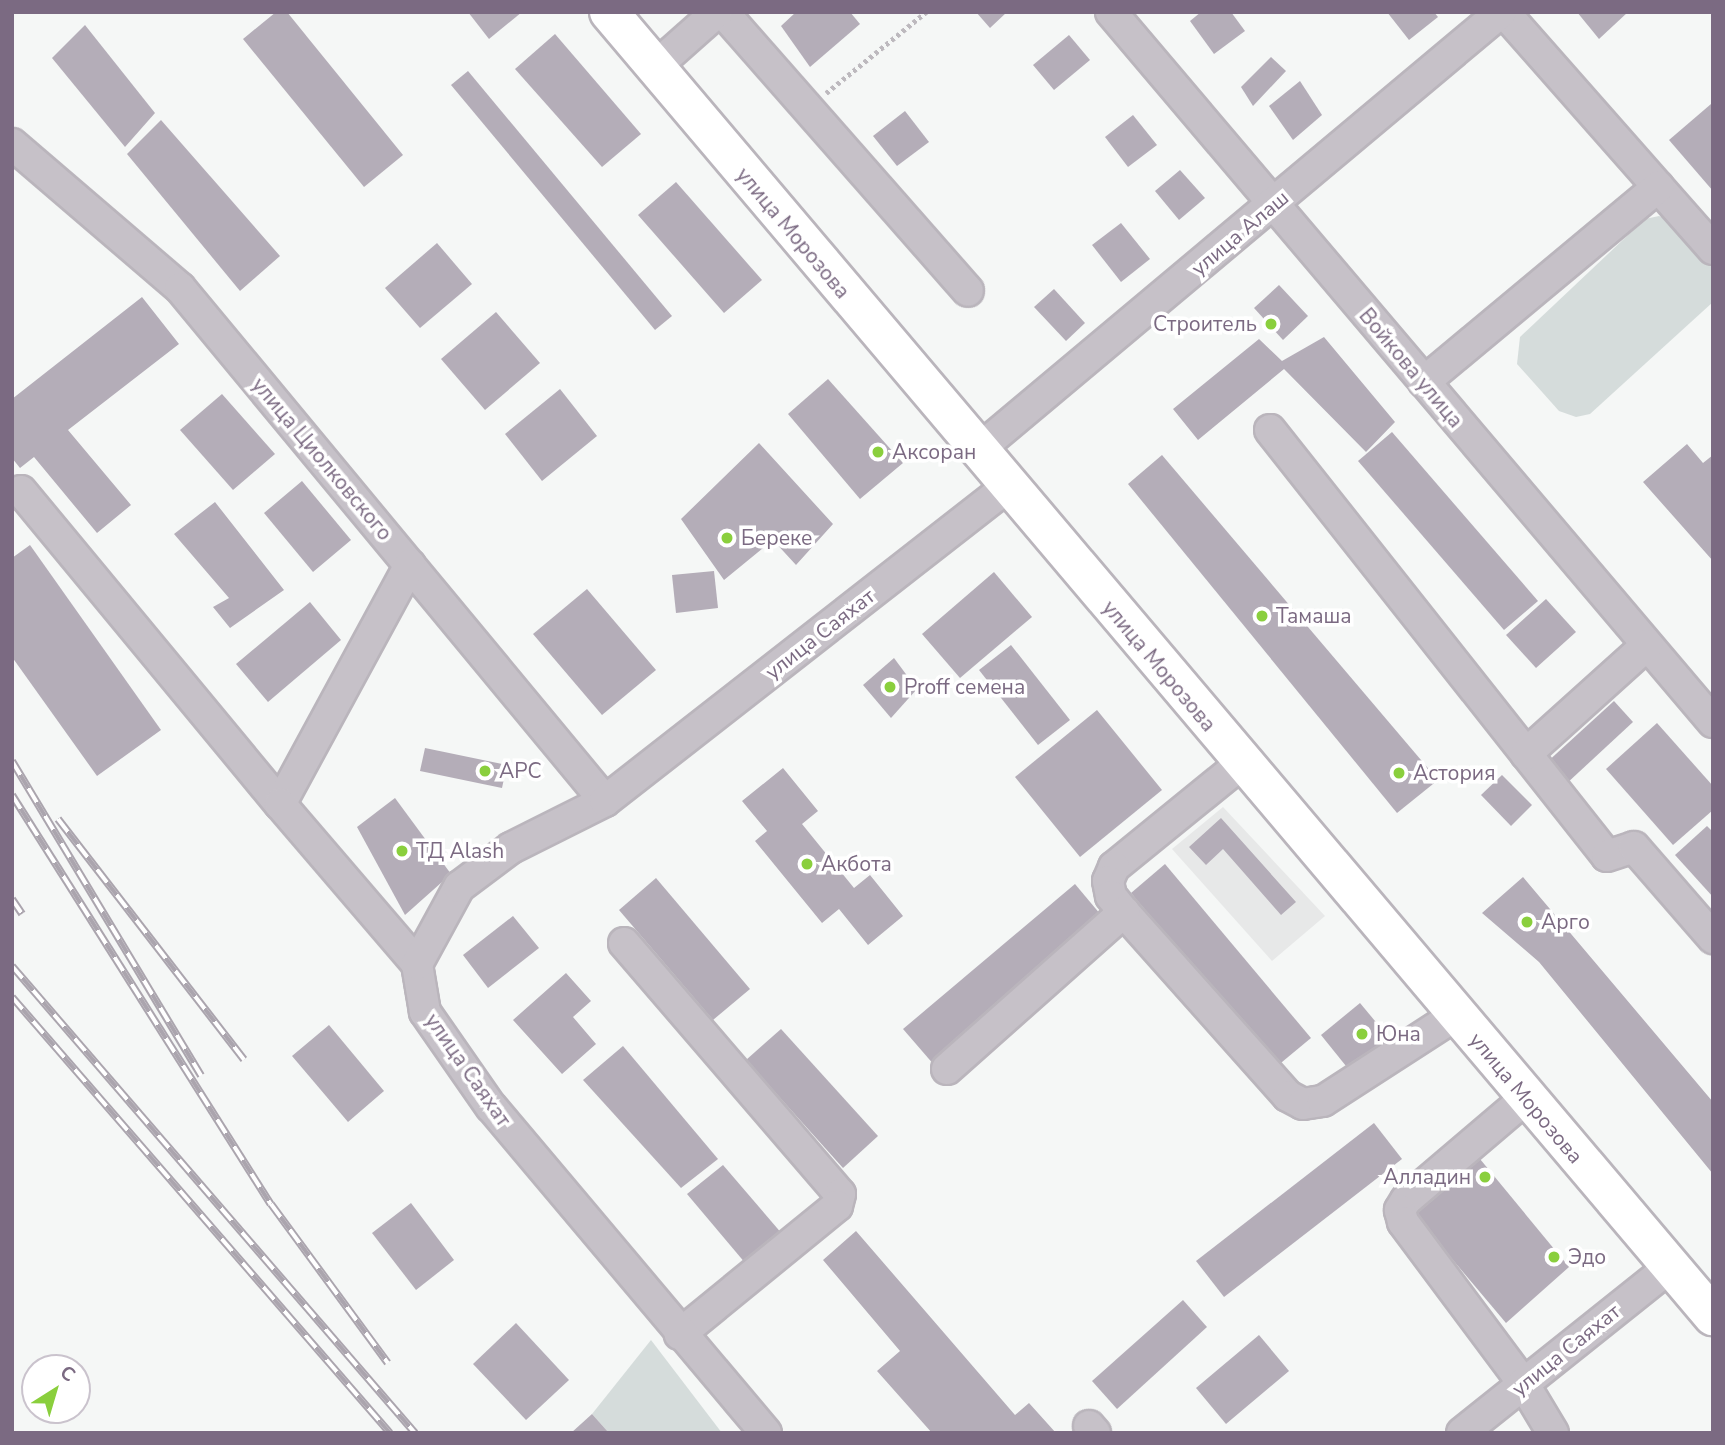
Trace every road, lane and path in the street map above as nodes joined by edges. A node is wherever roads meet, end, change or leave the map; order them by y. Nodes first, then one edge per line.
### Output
1 (609, 12) edge
2 (717, 12) edge
3 (723, 12) edge
4 (926, 12) edge
5 (1111, 12) edge
6 (1503, 12) edge
7 (656, 66) junction
8 (808, 108) junction
9 (12, 144) edge
10 (1658, 187) junction
11 (1273, 205) junction
12 (1713, 249) edge
13 (968, 291) dead end
14 (1424, 382) junction
15 (1270, 430) dead end
16 (977, 451) junction
17 (1007, 487) junction
18 (21, 491) dead end
19 (410, 565) junction
20 (1647, 645) junction
21 (1713, 722) edge
22 (1526, 754) junction
23 (1242, 763) junction
24 (605, 801) junction
25 (280, 804) junction
26 (1124, 912) junction
27 (1713, 938) edge
28 (624, 943) dead end
29 (417, 964) junction
30 (1456, 1015) junction
31 (947, 1069) dead end
32 (1526, 1098) junction
33 (1670, 1267) junction
34 (1713, 1316) edge
35 (680, 1334) junction
36 (1523, 1384) junction
37 (766, 1433) edge
38 (1462, 1433) edge
39 (1553, 1433) edge

1 - 7 main road, улица Морозова
2 - 7 street
3 - 8 street
4 - 8 path
5 - 11 street, Войкова улица
6 - 10 street
6 - 11 street, улица Алаш
7 - 16 main road, улица Морозова
8 - 13 street
9 - 19 street, улица Циолковского
10 - 12 street
10 - 14 street
11 - 14 street, Войкова улица
11 - 16 street, улица Алаш
14 - 20 street, Войкова улица
15 - 22 street
16 - 17 main road, улица Морозова
17 - 23 main road, улица Морозова
17 - 24 street, улица Саяхат
18 - 25 street
19 - 24 street, улица Циолковского
19 - 25 street
20 - 21 street, Войкова улица
20 - 22 street
22 - 27 street
23 - 26 street
23 - 30 main road, улица Морозова
24 - 29 street, улица Саяхат
25 - 29 street
26 - 30 street
26 - 31 street
28 - 35 street
29 - 35 street, улица Саяхат
30 - 32 main road, улица Морозова
32 - 33 main road, улица Морозова
32 - 36 street
33 - 34 main road, улица Морозова
33 - 36 street, улица Саяхат
35 - 37 street, улица Саяхат
36 - 38 street, улица Саяхат
36 - 39 street

